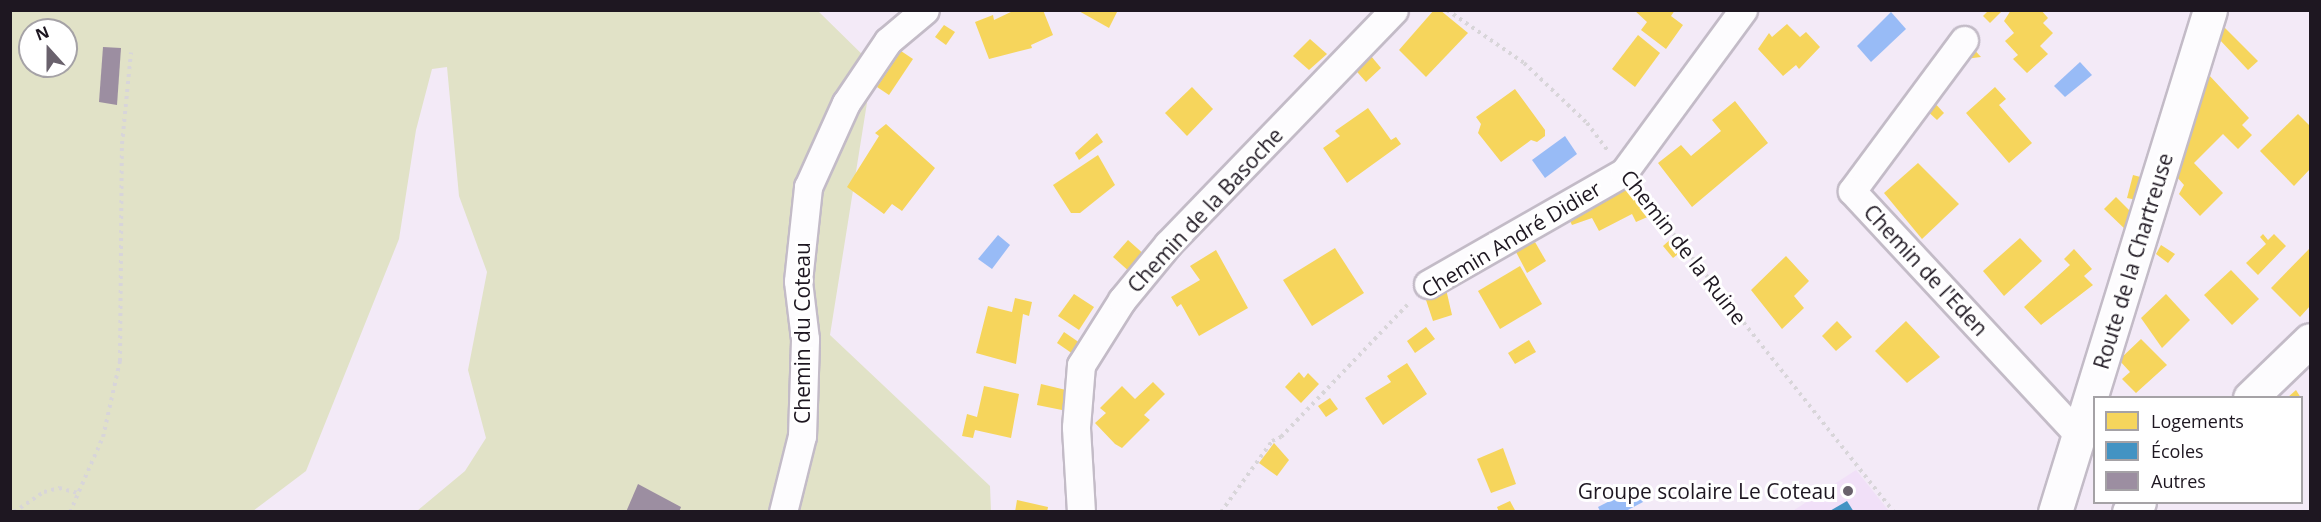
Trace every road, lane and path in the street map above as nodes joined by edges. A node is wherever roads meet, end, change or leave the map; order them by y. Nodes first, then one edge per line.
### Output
1 (925, 10) edge
2 (1394, 10) edge
3 (1447, 10) edge
4 (1743, 10) edge
5 (2210, 10) edge
6 (1964, 40) dead end
7 (131, 52) dead end
8 (1624, 172) junction
9 (1428, 284) joint
10 (2310, 340) edge
11 (2252, 396) edge
12 (2079, 435) junction
13 (78, 493) junction
14 (14, 512) edge
15 (70, 512) edge
16 (783, 512) edge
17 (1081, 512) edge
18 (1221, 512) edge
19 (1894, 512) edge
20 (2055, 512) edge

1 - 16 street, Chemin du Coteau
2 - 17 street, Chemin de la Basoche
3 - 8 path, Chemin de la Ruine
4 - 8 street, Chemin André Didier
5 - 12 main road, Route de la Chartreuse
6 - 12 street, Chemin de l'Eden
7 - 13 path
8 - 9 street, Chemin André Didier
8 - 19 path, Chemin de la Ruine
9 - 18 path, Chemin André Didier
10 - 11 main road
12 - 20 main road, Route de la Chartreuse
13 - 14 path
13 - 15 path

